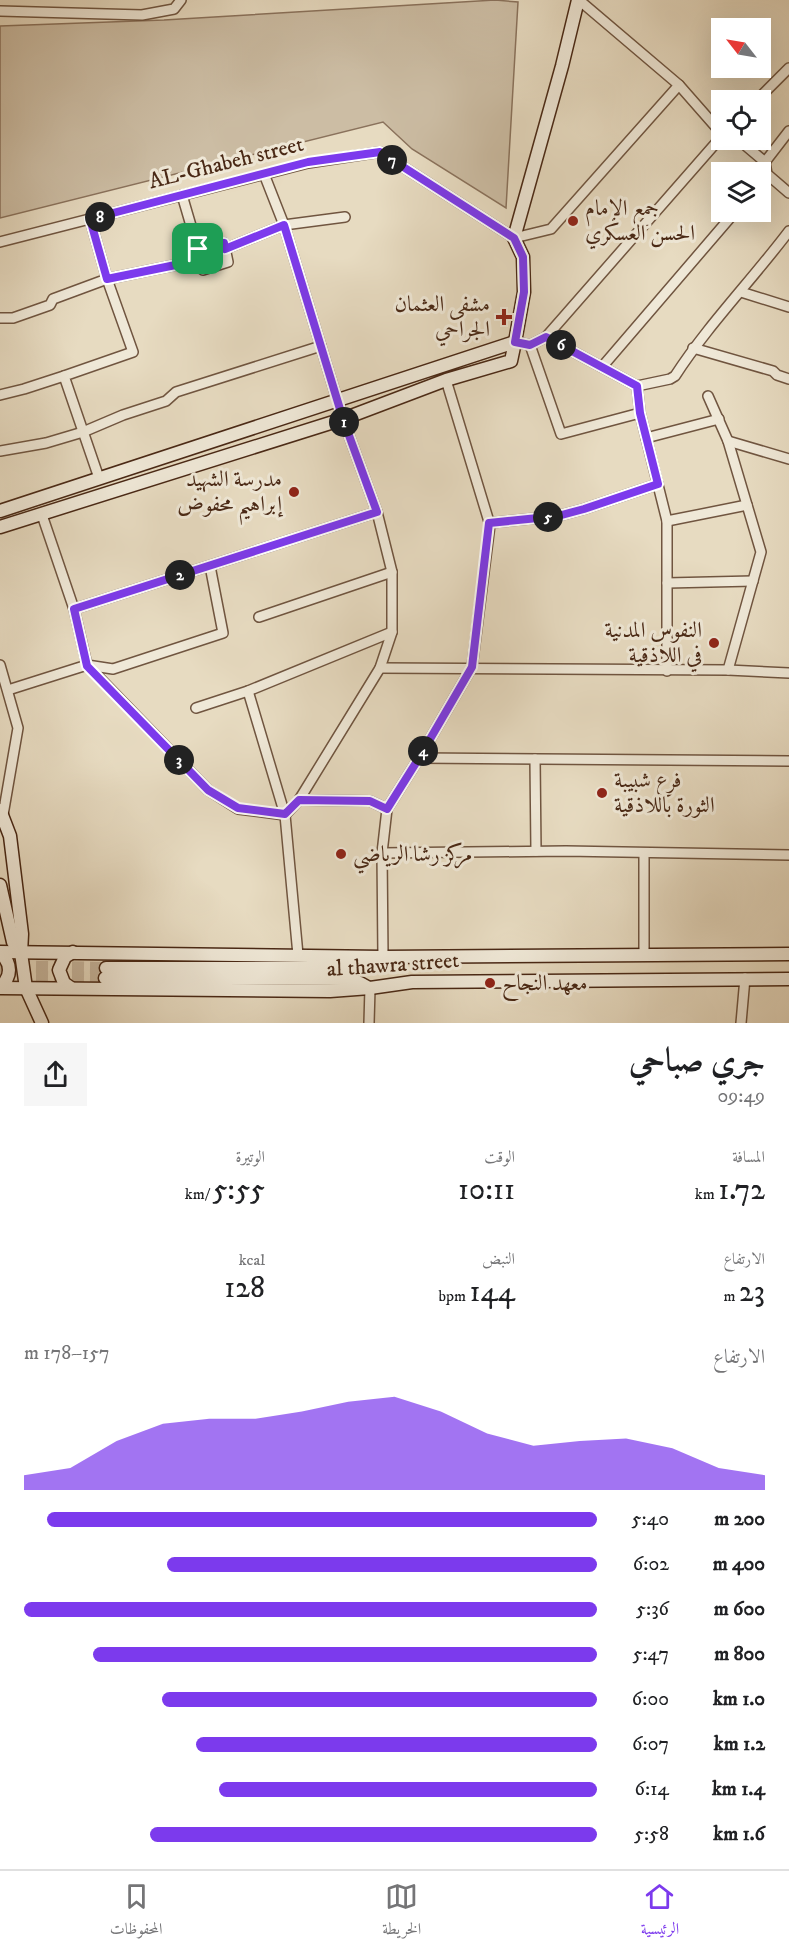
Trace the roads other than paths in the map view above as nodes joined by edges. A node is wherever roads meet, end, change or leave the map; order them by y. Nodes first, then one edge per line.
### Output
1 (181, 0) edge
2 (578, 0) edge
3 (0, 10) edge
4 (789, 68) edge
5 (680, 85) junction
6 (767, 90) edge
7 (711, 122) edge
8 (789, 131) edge
9 (711, 148) edge
10 (751, 150) edge
11 (765, 162) joint
12 (264, 174) junction
13 (771, 177) edge
14 (789, 193) edge
15 (182, 195) junction
16 (345, 217) dead end
17 (90, 219) junction
18 (726, 222) edge
19 (284, 225) junction
20 (789, 231) edge
21 (514, 238) junction
22 (0, 242) edge
23 (198, 249) junction
24 (225, 249) junction
25 (200, 260) junction
26 (107, 279) junction
27 (741, 292) junction
28 (789, 307) edge
29 (0, 318) edge
30 (546, 337) junction
31 (515, 342) junction
32 (530, 345) junction
33 (321, 346) junction
34 (693, 348) junction
35 (602, 367) junction
36 (64, 376) junction
37 (789, 380) edge
38 (447, 381) junction
39 (637, 386) junction
40 (0, 395) edge
41 (708, 396) dead end
42 (338, 399) junction
43 (640, 413) junction
44 (343, 419) junction
45 (718, 419) junction
46 (83, 432) junction
47 (646, 438) junction
48 (728, 441) junction
49 (0, 451) edge
50 (789, 459) edge
51 (99, 478) junction
52 (658, 484) junction
53 (747, 505) junction
54 (0, 511) edge
55 (377, 512) junction
56 (42, 515) junction
57 (667, 521) junction
58 (489, 523) junction
59 (0, 527) edge
60 (210, 566) junction
61 (392, 572) junction
62 (753, 581) junction
63 (667, 583) junction
64 (74, 609) junction
65 (259, 617) dead end
66 (392, 632) junction
67 (0, 665) edge
68 (87, 666) junction
69 (472, 667) junction
70 (380, 668) junction
71 (728, 670) junction
72 (667, 671) junction
73 (789, 673) edge
74 (8, 690) junction
75 (248, 691) junction
76 (196, 708) dead end
77 (419, 758) junction
78 (535, 759) junction
79 (789, 761) edge
80 (299, 800) junction
81 (387, 809) junction
82 (1, 812) edge
83 (285, 814) junction
84 (536, 851) junction
85 (382, 853) junction
86 (644, 853) junction
87 (789, 855) edge
88 (0, 885) edge
89 (0, 952) edge
90 (73, 952) junction
91 (21, 953) junction
92 (789, 954) edge
93 (298, 955) junction
94 (644, 955) junction
95 (378, 957) junction
96 (745, 978) junction
97 (789, 979) edge
98 (0, 987) edge
99 (26, 988) junction
100 (71, 988) junction
101 (370, 988) junction
102 (42, 1023) edge
103 (369, 1023) edge
104 (741, 1023) edge

1 - 3 street
2 - 5 street
2 - 21 main road
4 - 6 street
5 - 7 street
5 - 21 street
8 - 11 street
9 - 30 street
10 - 11 street
12 - 15 street, AL-Ghabeh street
12 - 19 street
12 - 21 street, AL-Ghabeh street
13 - 14 street
15 - 17 street, AL-Ghabeh street
15 - 23 street
16 - 19 street
17 - 22 street, AL-Ghabeh street
17 - 26 street
18 - 35 street
19 - 24 street
19 - 33 street
20 - 27 street
21 - 31 main road
23 - 24 street
23 - 25 street
24 - 25 street
25 - 26 street
26 - 29 street
26 - 36 street
27 - 28 street
27 - 34 street
30 - 32 street
30 - 35 street
31 - 32 street
31 - 38 main road
31 - 42 main road
32 - 43 street
33 - 42 street
33 - 46 street
34 - 37 street
34 - 39 street
35 - 39 street
36 - 40 street
36 - 46 street
38 - 44 main road
38 - 58 street
39 - 43 street
41 - 45 street
42 - 44 street
42 - 51 main road
43 - 47 street
44 - 55 street
44 - 56 main road
45 - 47 street
45 - 48 street
46 - 49 street
46 - 51 street
47 - 52 street
48 - 50 street
48 - 53 street
51 - 54 main road
52 - 57 street
52 - 58 street
53 - 57 street
53 - 62 street
55 - 60 street
55 - 61 street
56 - 59 main road
56 - 64 street
57 - 63 street
58 - 69 street
60 - 64 street
60 - 68 street
61 - 65 street
61 - 66 street
62 - 63 street
62 - 71 street
63 - 72 street
64 - 68 street
66 - 70 street
66 - 75 street
67 - 74 street
68 - 74 street
68 - 83 street
69 - 70 street
69 - 72 street
69 - 77 street
70 - 80 street
71 - 72 street
71 - 73 street
74 - 82 street
75 - 76 street
75 - 83 street
77 - 78 street
77 - 81 street
78 - 79 street
78 - 84 street
80 - 81 street
80 - 83 street
81 - 85 street
82 - 91 main road
83 - 93 street
84 - 85 street
84 - 86 street
85 - 95 street
86 - 87 street
86 - 94 street
88 - 91 main road
89 - 91 main road, al thawra street
89 - 98 main road
90 - 91 main road, al thawra street
90 - 93 main road, al thawra street
90 - 100 main road
91 - 99 main road
92 - 94 main road, al thawra street
93 - 95 main road, al thawra street
94 - 95 main road, al thawra street
95 - 101 main road
96 - 97 main road, al thawra street
96 - 101 main road, al thawra street
96 - 104 street
98 - 99 main road, al thawra street
99 - 100 main road, al thawra street
99 - 102 main road
100 - 101 main road, al thawra street
101 - 103 street

